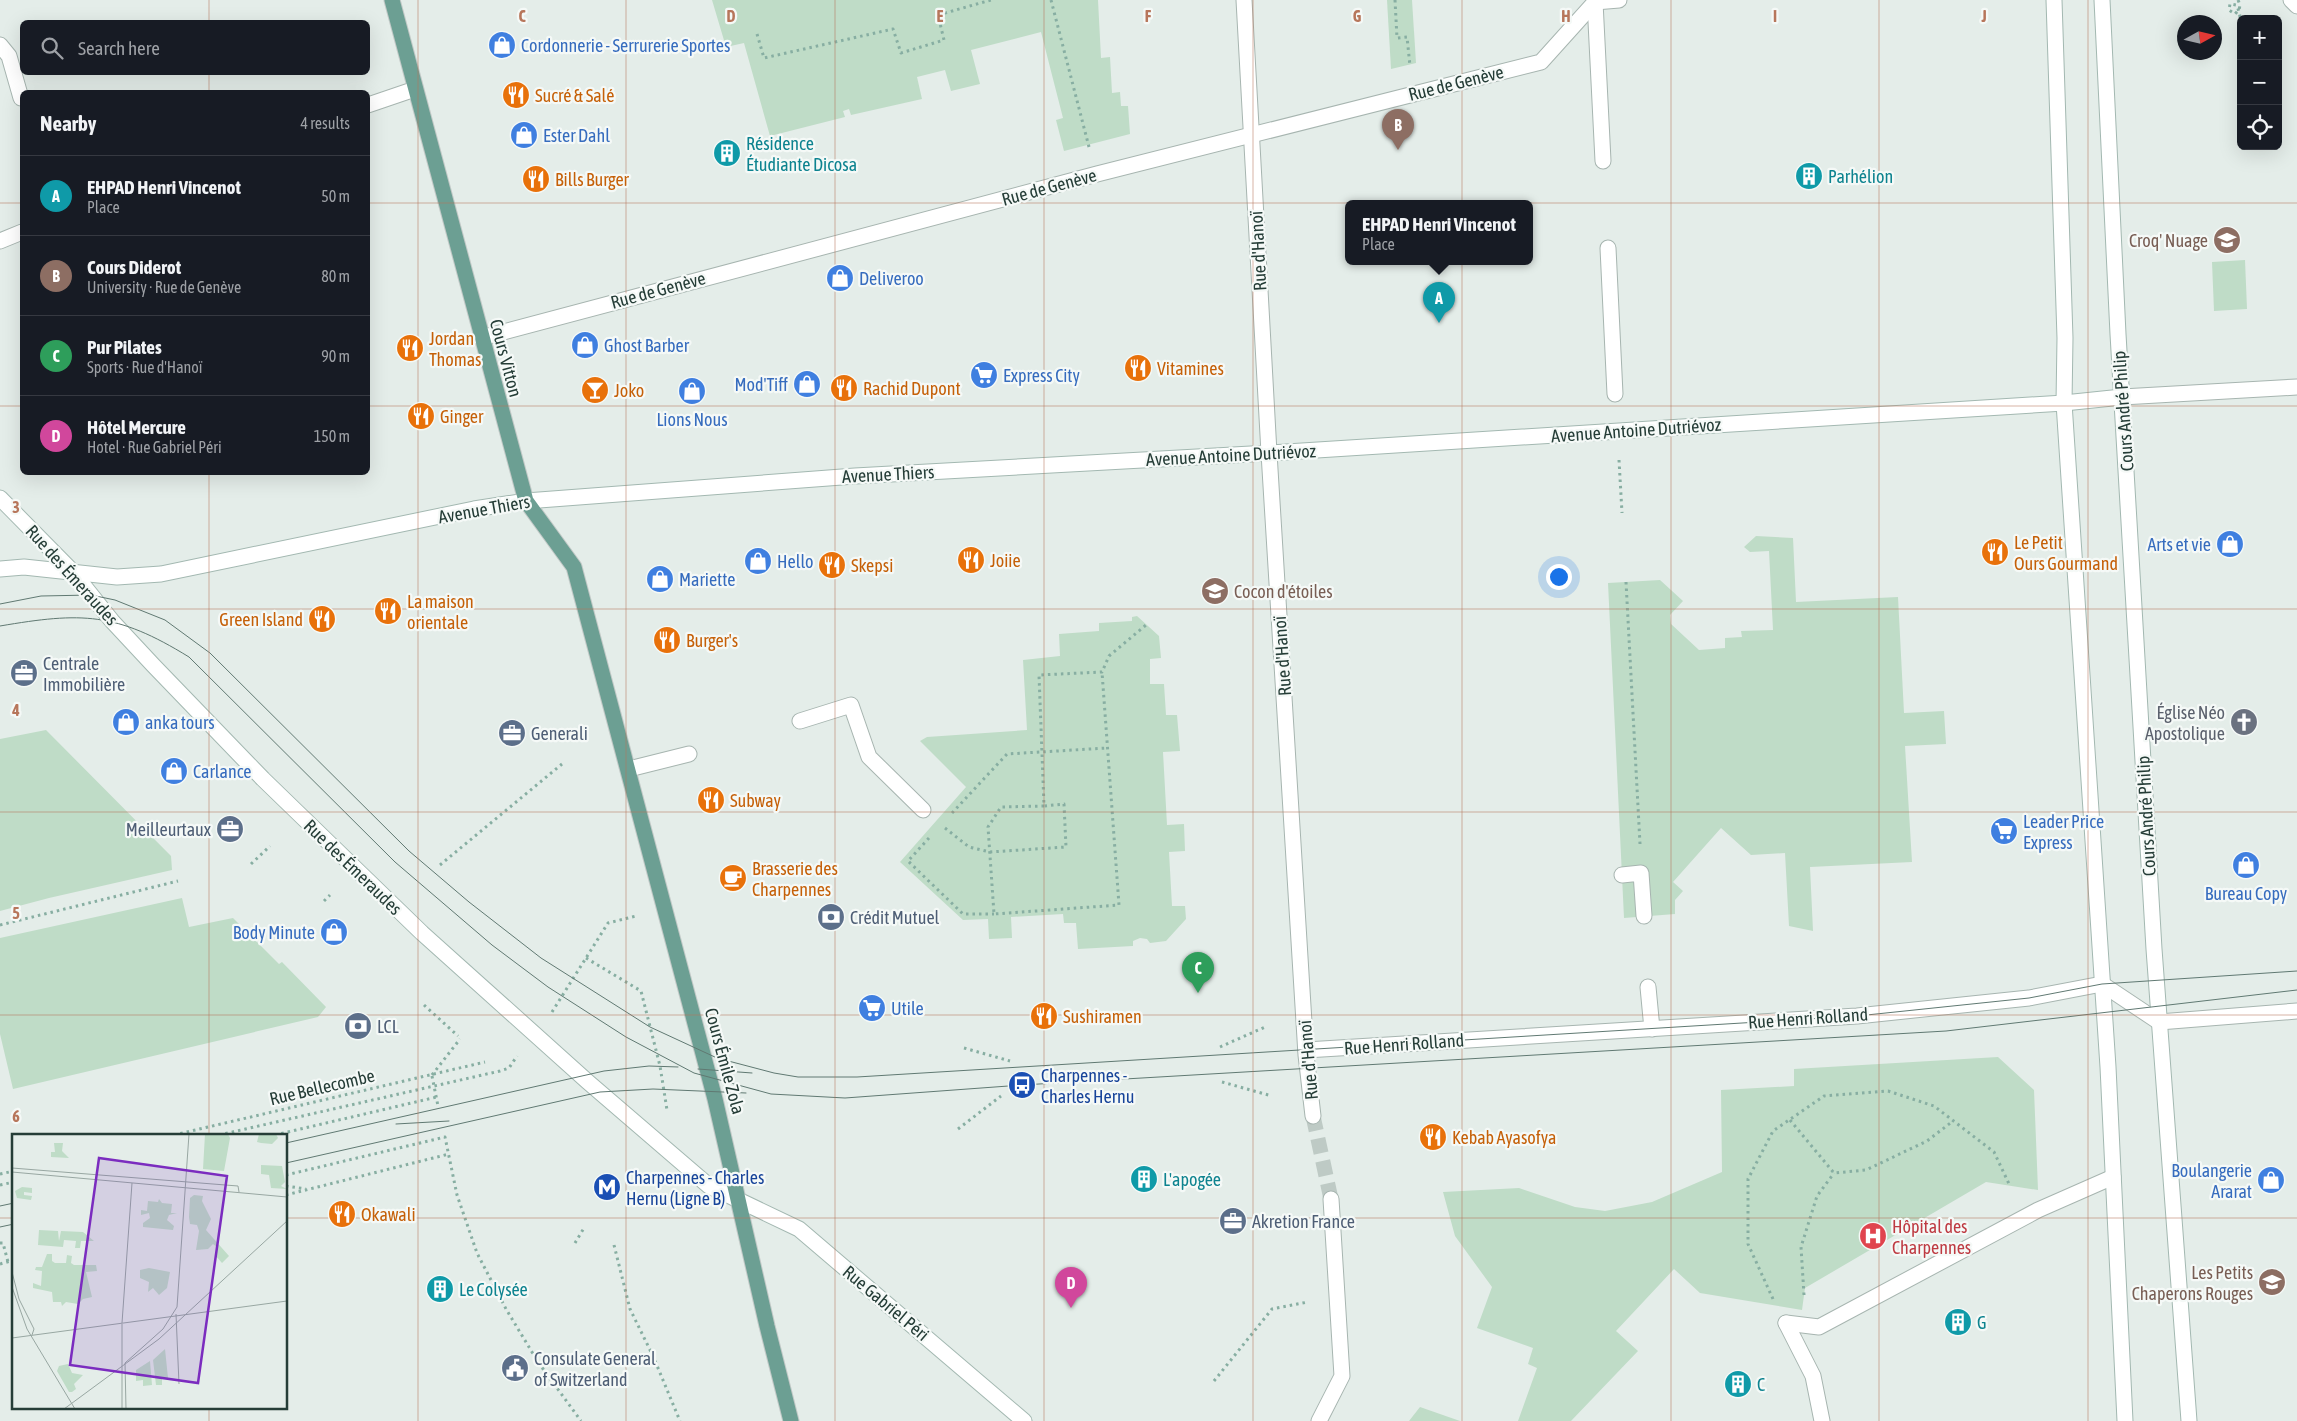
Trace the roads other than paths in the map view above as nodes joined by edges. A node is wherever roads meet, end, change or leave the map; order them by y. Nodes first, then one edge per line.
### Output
1 (392, 0) edge
2 (1244, 0) edge
3 (1619, 0) edge
4 (2054, 0) edge
5 (2102, 0) edge
6 (2290, 0) edge
7 (1594, 1) edge
8 (2297, 6) edge
9 (0, 45) edge
10 (415, 89) junction
11 (20, 94) edge
12 (370, 104) edge
13 (1252, 134) junction
14 (1603, 161) dead end
15 (20, 233) edge
16 (0, 240) edge
17 (1608, 248) dead end
18 (481, 338) junction
19 (2297, 387) edge
20 (1615, 394) dead end
21 (2122, 397) junction
22 (2064, 403) junction
23 (1269, 453) junction
24 (974, 469) joint
25 (0, 498) edge
26 (526, 501) junction
27 (0, 568) edge
28 (72, 572) junction
29 (613, 712) joint
30 (800, 721) dead end
31 (689, 754) dead end
32 (629, 769) junction
33 (923, 810) road end
34 (1622, 874) dead end
35 (1644, 916) dead end
36 (2102, 984) junction
37 (1648, 987) dead end
38 (2297, 1011) edge
39 (2159, 1022) junction
40 (1652, 1028) junction
41 (1306, 1050) junction
42 (1313, 1116) tunnel mouth
43 (2113, 1177) junction
44 (739, 1198) junction
45 (1331, 1199) tunnel mouth
46 (791, 1421) edge
47 (1024, 1421) edge
48 (1320, 1421) edge
49 (1822, 1421) edge
50 (2125, 1421) edge
51 (2189, 1421) edge

1 - 10 main road, Cours Vitton
2 - 13 street, Rue d'Hanoï
3 - 7 street
4 - 22 street
5 - 21 street, Cours André Philip
6 - 8 street
7 - 13 street, Rue de Genève
7 - 14 street
9 - 11 street
10 - 12 street
10 - 18 main road, Cours Vitton
13 - 18 street, Rue de Genève
13 - 23 street, Rue d'Hanoï
15 - 16 street
17 - 20 street
18 - 26 main road, Cours Vitton
19 - 21 street, Avenue Antoine Dutriévoz
21 - 22 street, Avenue Antoine Dutriévoz
21 - 39 street, Cours André Philip
22 - 23 street, Avenue Antoine Dutriévoz
22 - 36 street
23 - 24 street, Avenue Antoine Dutriévoz
23 - 41 street, Rue d'Hanoï
24 - 26 street, Avenue Thiers
25 - 28 street, Rue des Émeraudes
26 - 28 street, Avenue Thiers
26 - 29 main road, Cours Vitton
27 - 28 street, Avenue Thiers
28 - 44 street, Rue des Émeraudes
29 - 32 main road, Cours Émile Zola
30 - 33 street
31 - 32 street
32 - 44 main road, Cours Émile Zola
34 - 35 street
36 - 39 street
36 - 40 street, Rue Henri Rolland
36 - 43 street
37 - 40 street
38 - 39 street
39 - 51 street, Cours André Philip
40 - 41 street, Rue Henri Rolland
41 - 42 street, Rue d'Hanoï
43 - 49 street
43 - 50 street
44 - 46 main road, Cours Émile Zola
44 - 47 street, Rue Gabriel Péri
45 - 48 street

